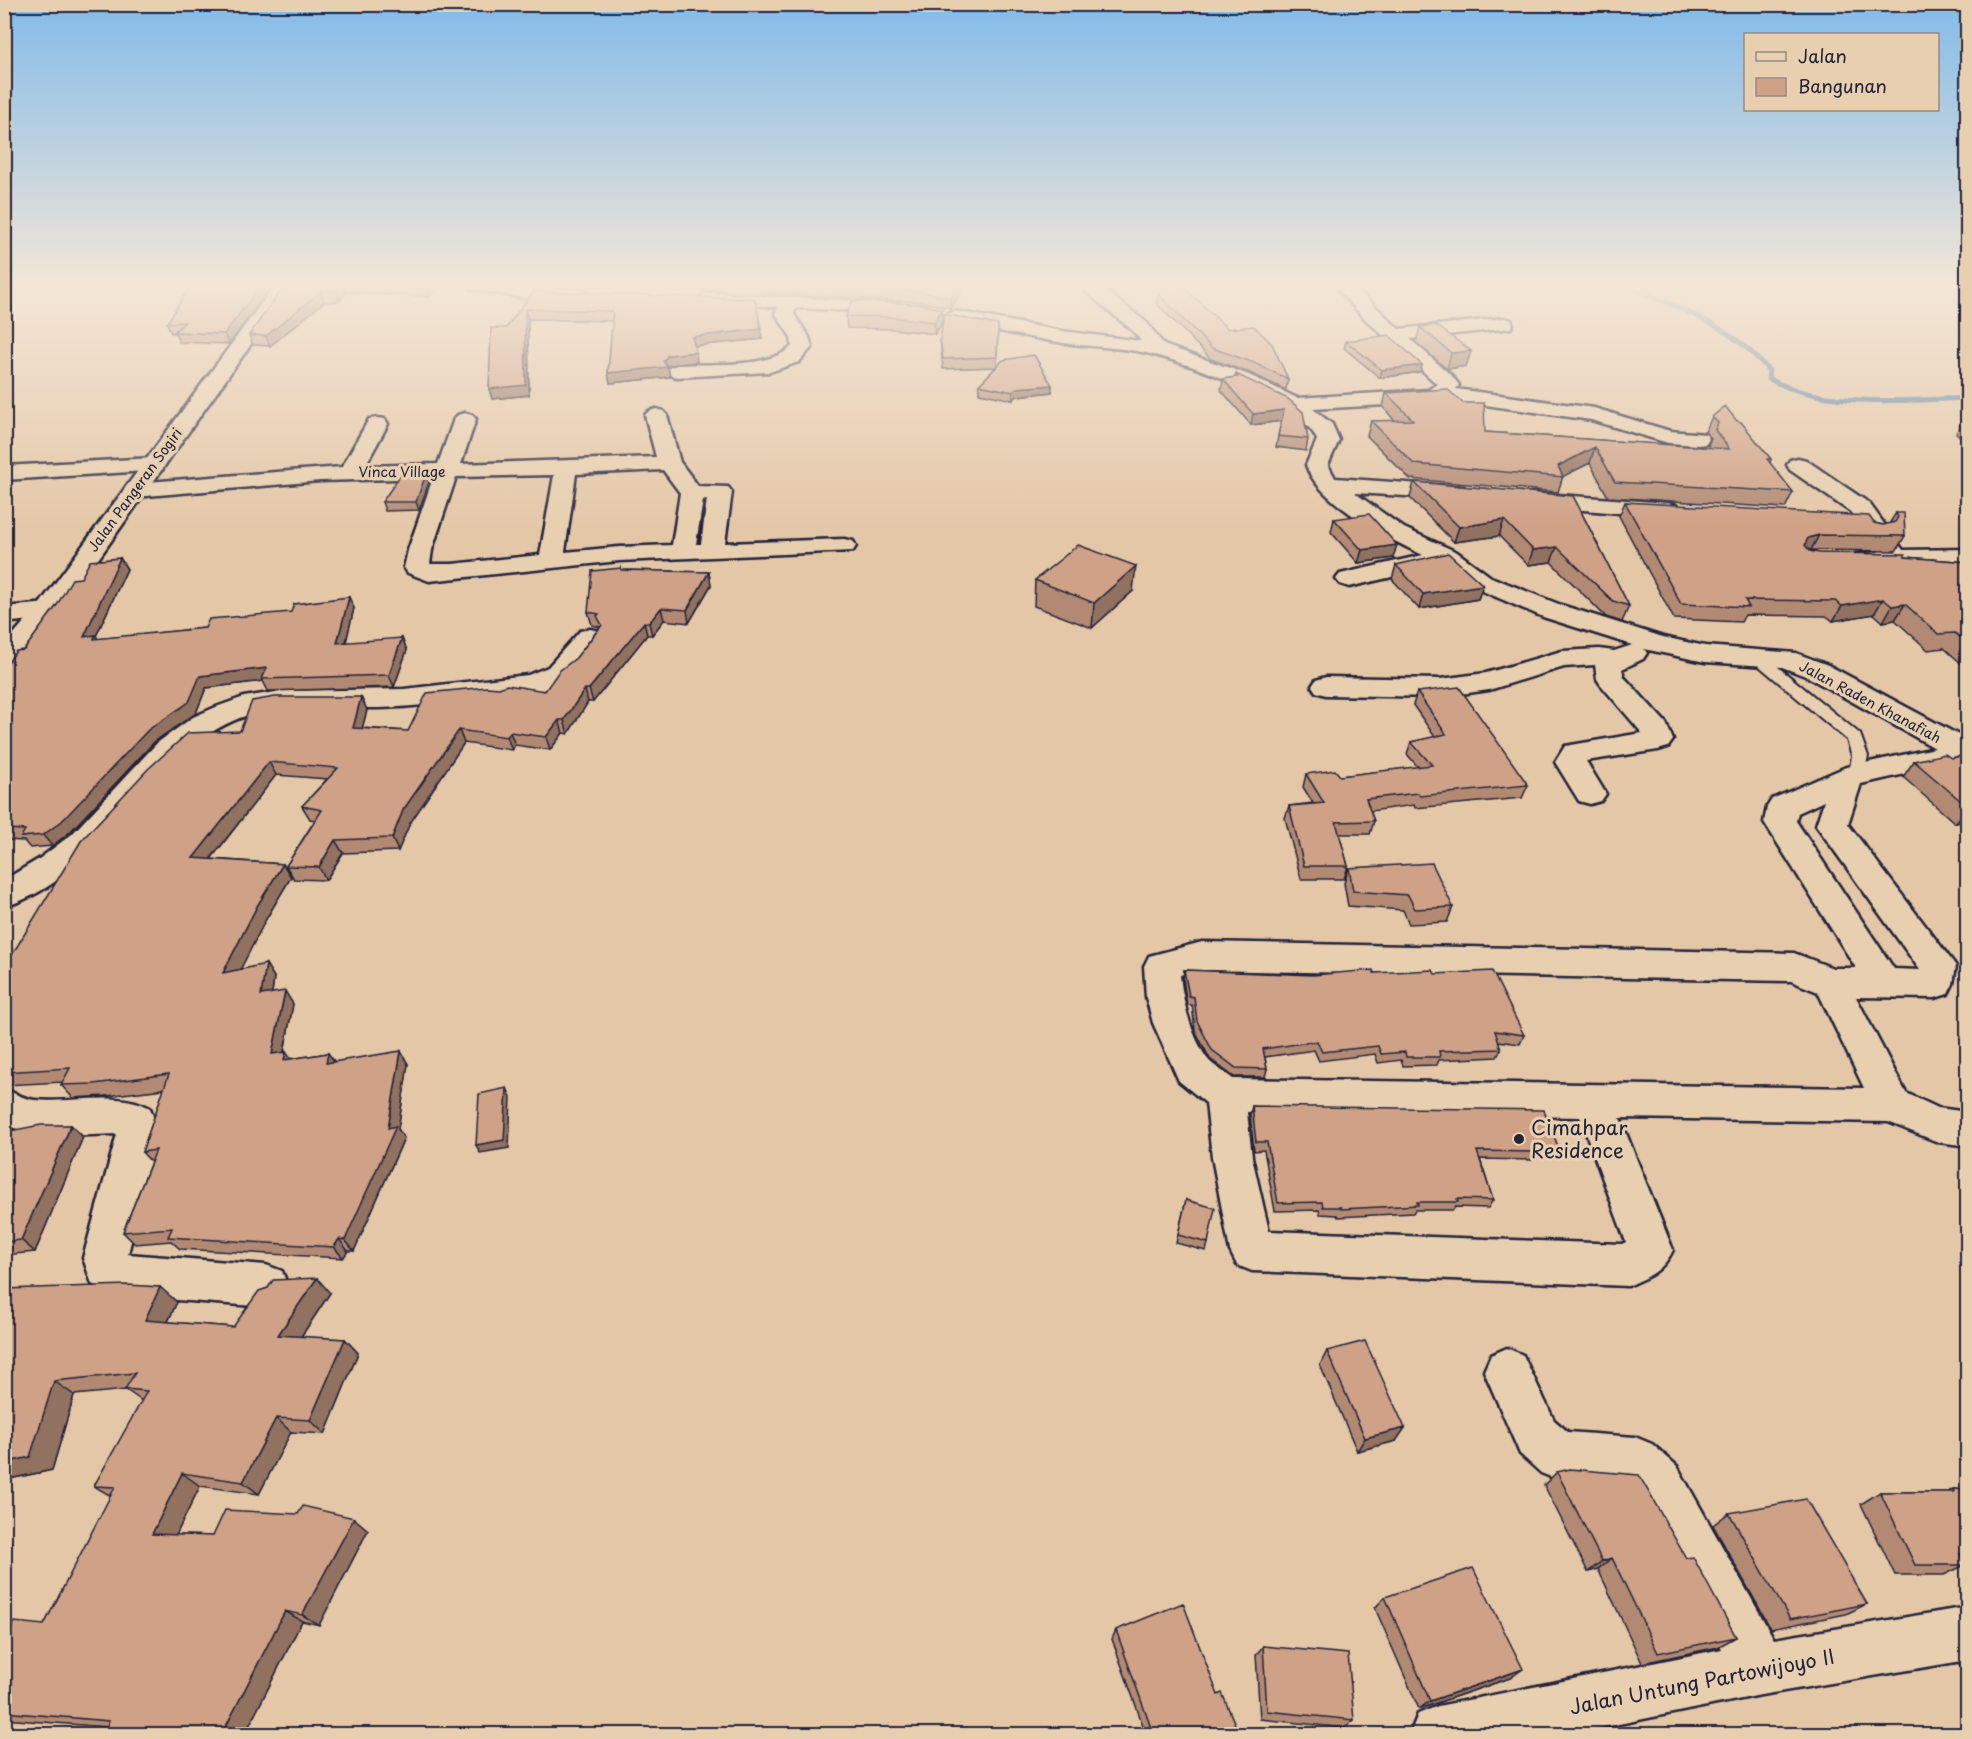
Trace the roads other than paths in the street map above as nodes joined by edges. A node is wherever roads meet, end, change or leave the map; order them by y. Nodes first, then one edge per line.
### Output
1 (225, 366) edge
2 (767, 366) edge
3 (1206, 366) edge
4 (1427, 366) edge
5 (677, 371) dead end
6 (1435, 395) junction
7 (1294, 404) junction
8 (656, 415) dead end
9 (465, 418) dead end
10 (377, 424) dead end
11 (1698, 440) dead end
12 (669, 463) junction
13 (154, 465) junction
14 (1798, 465) dead end
15 (566, 468) junction
16 (449, 472) junction
17 (4, 473) edge
18 (350, 473) junction
19 (1329, 485) junction
20 (135, 490) junction
21 (692, 493) junction
22 (1480, 495) edge
23 (1513, 498) edge
24 (1686, 512) edge
25 (1837, 520) edge
26 (1869, 522) junction
27 (844, 546) dead end
28 (712, 550) junction
29 (683, 551) junction
30 (1968, 556) edge
31 (1448, 557) junction
32 (1841, 558) edge
33 (1899, 560) junction
34 (551, 562) junction
35 (1349, 579) dead end
36 (48, 611) junction
37 (4, 615) edge
38 (590, 637) edge
39 (1657, 644) junction
40 (1756, 656) junction
41 (1617, 660) junction
42 (4, 663) edge
43 (1326, 686) dead end
44 (1966, 752) edge
45 (1852, 777) junction
46 (1590, 794) dead end
47 (4, 895) edge
48 (1831, 982) junction
49 (1885, 984) junction
50 (1225, 1095) junction
51 (1594, 1101) junction
52 (1892, 1104) junction
53 (4, 1106) edge
54 (1968, 1129) edge
55 (266, 1286) edge
56 (1507, 1371) dead end
57 (1968, 1632) edge
58 (1761, 1668) junction
59 (1438, 1734) edge

1 - 13 street, Jalan Pangeran Sogiri
2 - 5 street
3 - 7 street
4 - 6 street
6 - 7 street
6 - 11 street
7 - 19 street
8 - 12 street
9 - 16 street
10 - 18 street
12 - 15 street, Vinca Village
12 - 21 street
13 - 17 street
13 - 20 street, Jalan Pangeran Sogiri
14 - 26 street
15 - 16 street, Vinca Village
15 - 34 street
16 - 18 street, Vinca Village
16 - 34 street
18 - 20 street, Vinca Village
19 - 22 street
19 - 31 street, Jalan Raden Khanafiah
20 - 36 street, Jalan Pangeran Sogiri
21 - 28 street
21 - 29 street
23 - 24 street
25 - 26 street
26 - 33 street
27 - 28 street
28 - 29 street
29 - 34 street
30 - 33 street
31 - 35 street
31 - 39 street, Jalan Raden Khanafiah
32 - 33 street
36 - 37 street
36 - 42 street, Jalan Pangeran Sogiri
38 - 47 street
39 - 40 street, Jalan Raden Khanafiah
39 - 41 street
40 - 44 street, Jalan Raden Khanafiah
40 - 45 lane
41 - 43 street
41 - 46 street
44 - 45 street
45 - 49 street
45 - 49 street
48 - 49 street
48 - 50 street
48 - 52 street
50 - 51 street
50 - 51 street
51 - 52 street
52 - 54 street
53 - 55 street
56 - 58 street
57 - 58 street, Jalan Untung Partowijoyo II
58 - 59 street, Jalan Untung Partowijoyo II

